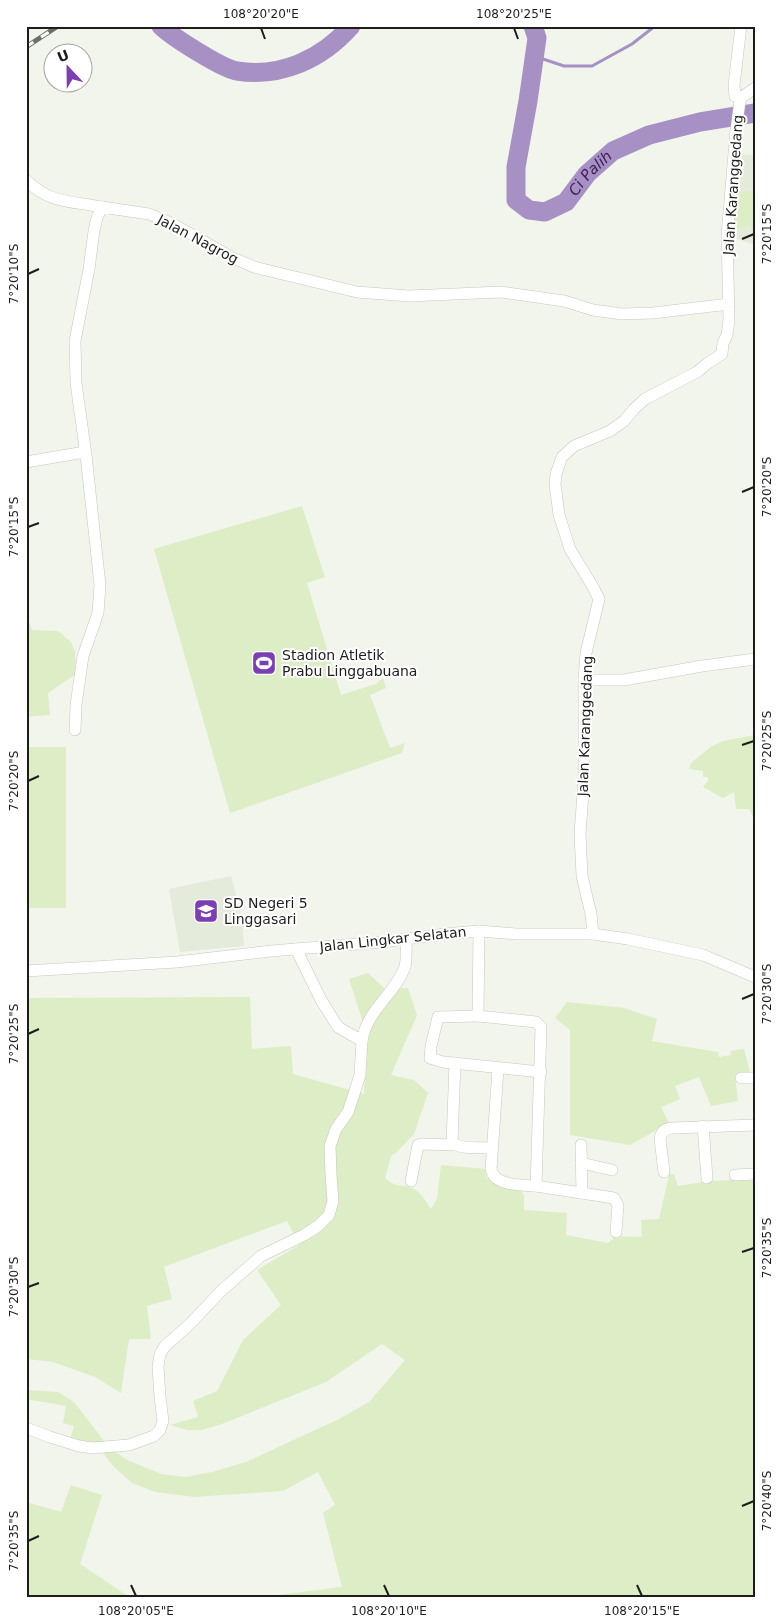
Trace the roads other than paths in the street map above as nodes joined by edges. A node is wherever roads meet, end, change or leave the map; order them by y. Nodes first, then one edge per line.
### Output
1 (742, 27) edge
2 (755, 88) edge
3 (741, 99) junction
4 (26, 180) edge
5 (102, 207) junction
6 (729, 304) junction
7 (86, 452) junction
8 (26, 462) edge
9 (755, 659) edge
10 (584, 680) junction
11 (75, 730) dead end
12 (479, 931) junction
13 (593, 934) junction
14 (406, 939) junction
15 (296, 948) junction
16 (26, 971) edge
17 (755, 977) edge
18 (478, 1016) junction
19 (362, 1041) junction
20 (455, 1063) junction
21 (498, 1068) junction
22 (541, 1072) junction
23 (742, 1078) dead end
24 (755, 1078) edge
25 (755, 1125) edge
26 (703, 1126) junction
27 (454, 1144) junction
28 (581, 1145) dead end
29 (492, 1148) junction
30 (581, 1163) junction
31 (612, 1170) dead end
32 (664, 1172) dead end
33 (755, 1174) edge
34 (735, 1175) dead end
35 (707, 1178) dead end
36 (410, 1181) dead end
37 (536, 1186) junction
38 (582, 1194) junction
39 (616, 1232) dead end
40 (26, 1428) edge

1 - 3 street
2 - 3 street, Jalan Karanggedang
3 - 6 street, Jalan Karanggedang
4 - 5 street, Jalan Nagrog
5 - 6 street, Jalan Nagrog
5 - 7 street
6 - 10 street, Jalan Karanggedang
7 - 8 street
7 - 11 street
9 - 10 street
10 - 13 street, Jalan Karanggedang
12 - 13 street, Jalan Lingkar Selatan
12 - 14 street, Jalan Lingkar Selatan
12 - 18 street
13 - 17 street, Jalan Lingkar Selatan
14 - 15 street, Jalan Lingkar Selatan
14 - 19 street
15 - 16 street, Jalan Lingkar Selatan
15 - 19 street
18 - 20 street
18 - 22 street
19 - 40 street
20 - 21 street
20 - 27 street
21 - 22 street
21 - 29 street
22 - 37 street
23 - 24 street
25 - 26 street
26 - 32 street
26 - 35 street
27 - 29 street
27 - 36 street
28 - 30 street
29 - 37 street
30 - 31 street
30 - 38 street
33 - 34 street
37 - 38 street
38 - 39 street

